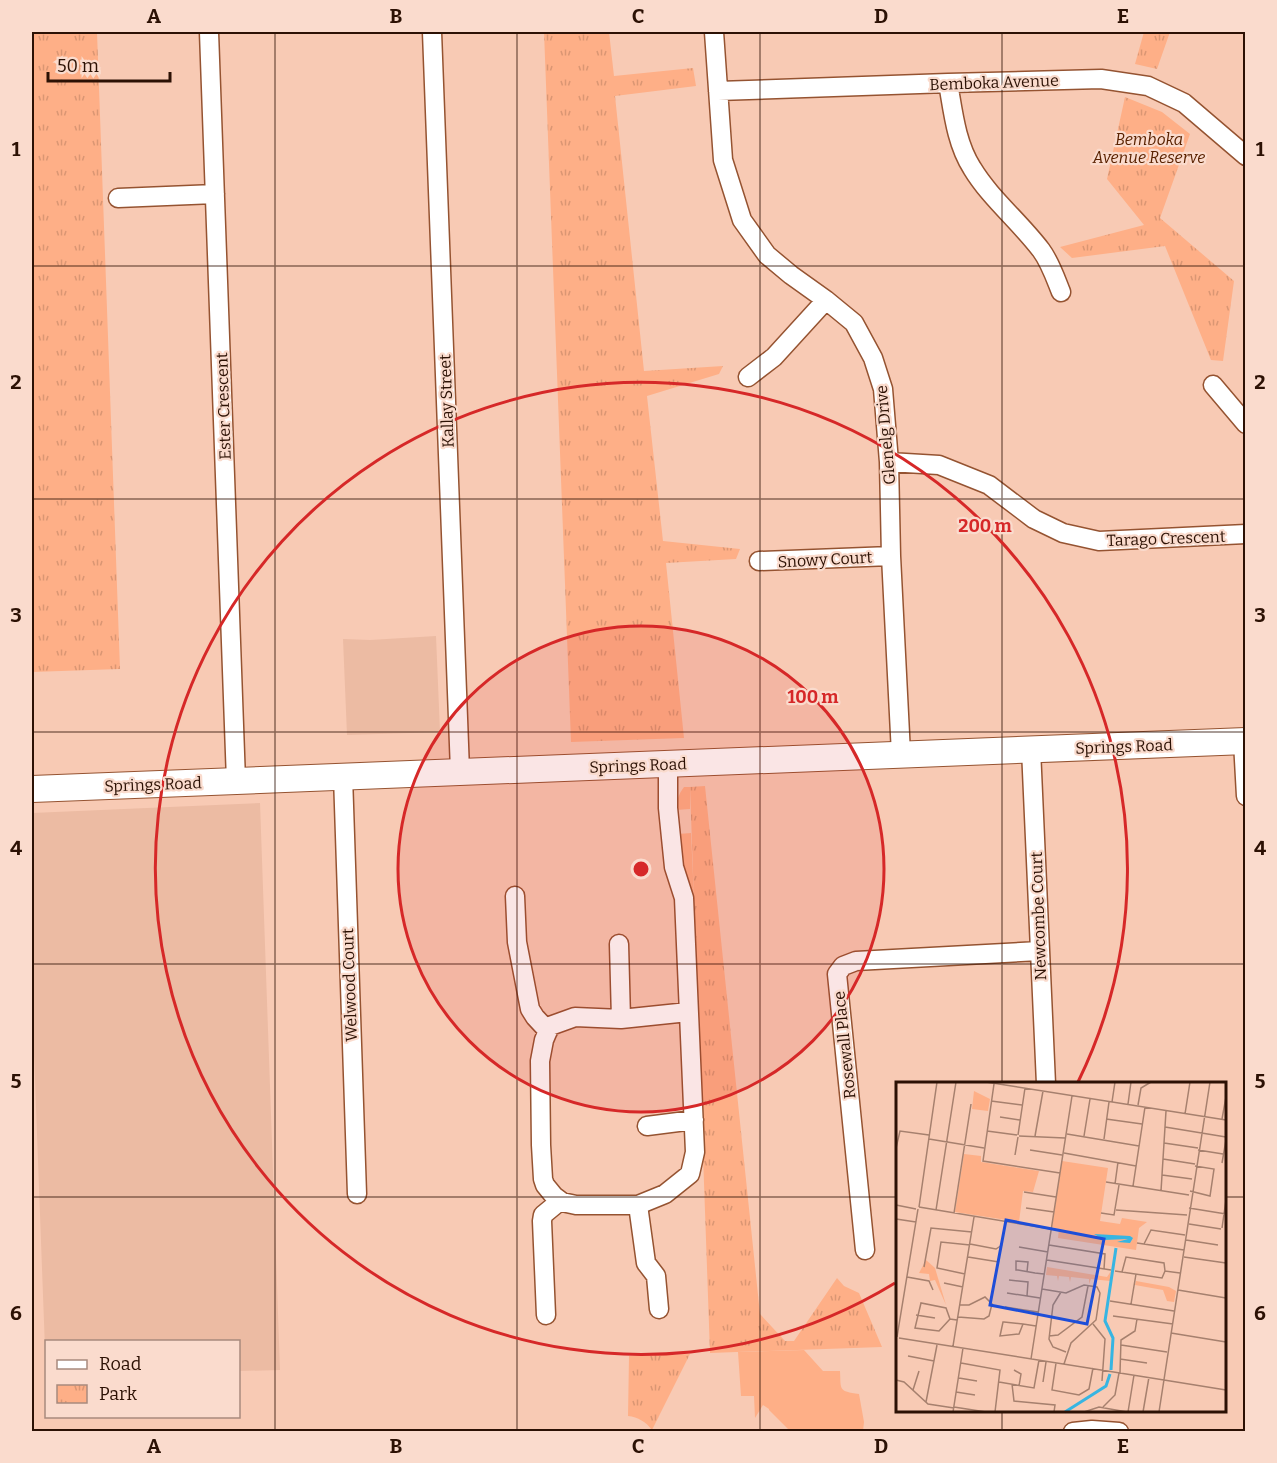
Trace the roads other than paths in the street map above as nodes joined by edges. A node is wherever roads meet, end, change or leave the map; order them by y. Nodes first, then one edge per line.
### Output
1 (209, 32) edge
2 (432, 32) edge
3 (714, 32) edge
4 (948, 83) junction
5 (718, 92) junction
6 (1245, 156) edge
7 (215, 194) junction
8 (118, 198) dead end
9 (1061, 291) dead end
10 (826, 300) junction
11 (748, 377) dead end
12 (1213, 384) dead end
13 (1245, 424) edge
14 (889, 462) junction
15 (1245, 534) edge
16 (891, 556) junction
17 (759, 561) dead end
18 (1244, 742) edge
19 (1031, 749) junction
20 (901, 754) junction
21 (668, 763) junction
22 (460, 771) junction
23 (343, 776) junction
24 (236, 781) junction
25 (32, 789) edge
26 (1245, 796) edge
27 (515, 896) dead end
28 (619, 944) dead end
29 (1039, 951) junction
30 (688, 1012) junction
31 (621, 1019) junction
32 (548, 1031) junction
33 (1046, 1082) edge
34 (694, 1120) junction
35 (647, 1126) dead end
36 (357, 1194) dead end
37 (560, 1201) junction
38 (638, 1205) junction
39 (865, 1250) dead end
40 (659, 1309) dead end
41 (546, 1315) dead end
42 (1073, 1431) edge
43 (1119, 1431) edge

1 - 7 street, Ester Crescent
2 - 22 street, Kallay Street
3 - 5 street, Glenelg Drive
4 - 5 street, Bemboka Avenue
4 - 6 street, Bemboka Avenue
4 - 9 street
5 - 10 street, Glenelg Drive
7 - 8 street
7 - 24 street, Ester Crescent
10 - 11 street
10 - 14 street, Glenelg Drive
12 - 13 street
14 - 15 street, Tarago Crescent
14 - 16 street, Glenelg Drive
16 - 17 street, Snowy Court
16 - 20 street, Glenelg Drive
18 - 19 main road, Springs Road
18 - 26 street
19 - 20 main road, Springs Road
19 - 29 street, Newcombe Court
20 - 21 main road, Springs Road
21 - 22 main road, Springs Road
21 - 30 street
22 - 23 main road, Springs Road
23 - 24 main road, Springs Road
23 - 36 street, Welwood Court
24 - 25 main road, Springs Road
27 - 32 street
28 - 31 street
29 - 33 street, Newcombe Court
29 - 39 street, Rosewall Place
30 - 31 street
30 - 34 street
31 - 32 street
32 - 37 street
34 - 35 street
34 - 38 street
37 - 38 street
37 - 41 street
38 - 40 street
42 - 43 street

